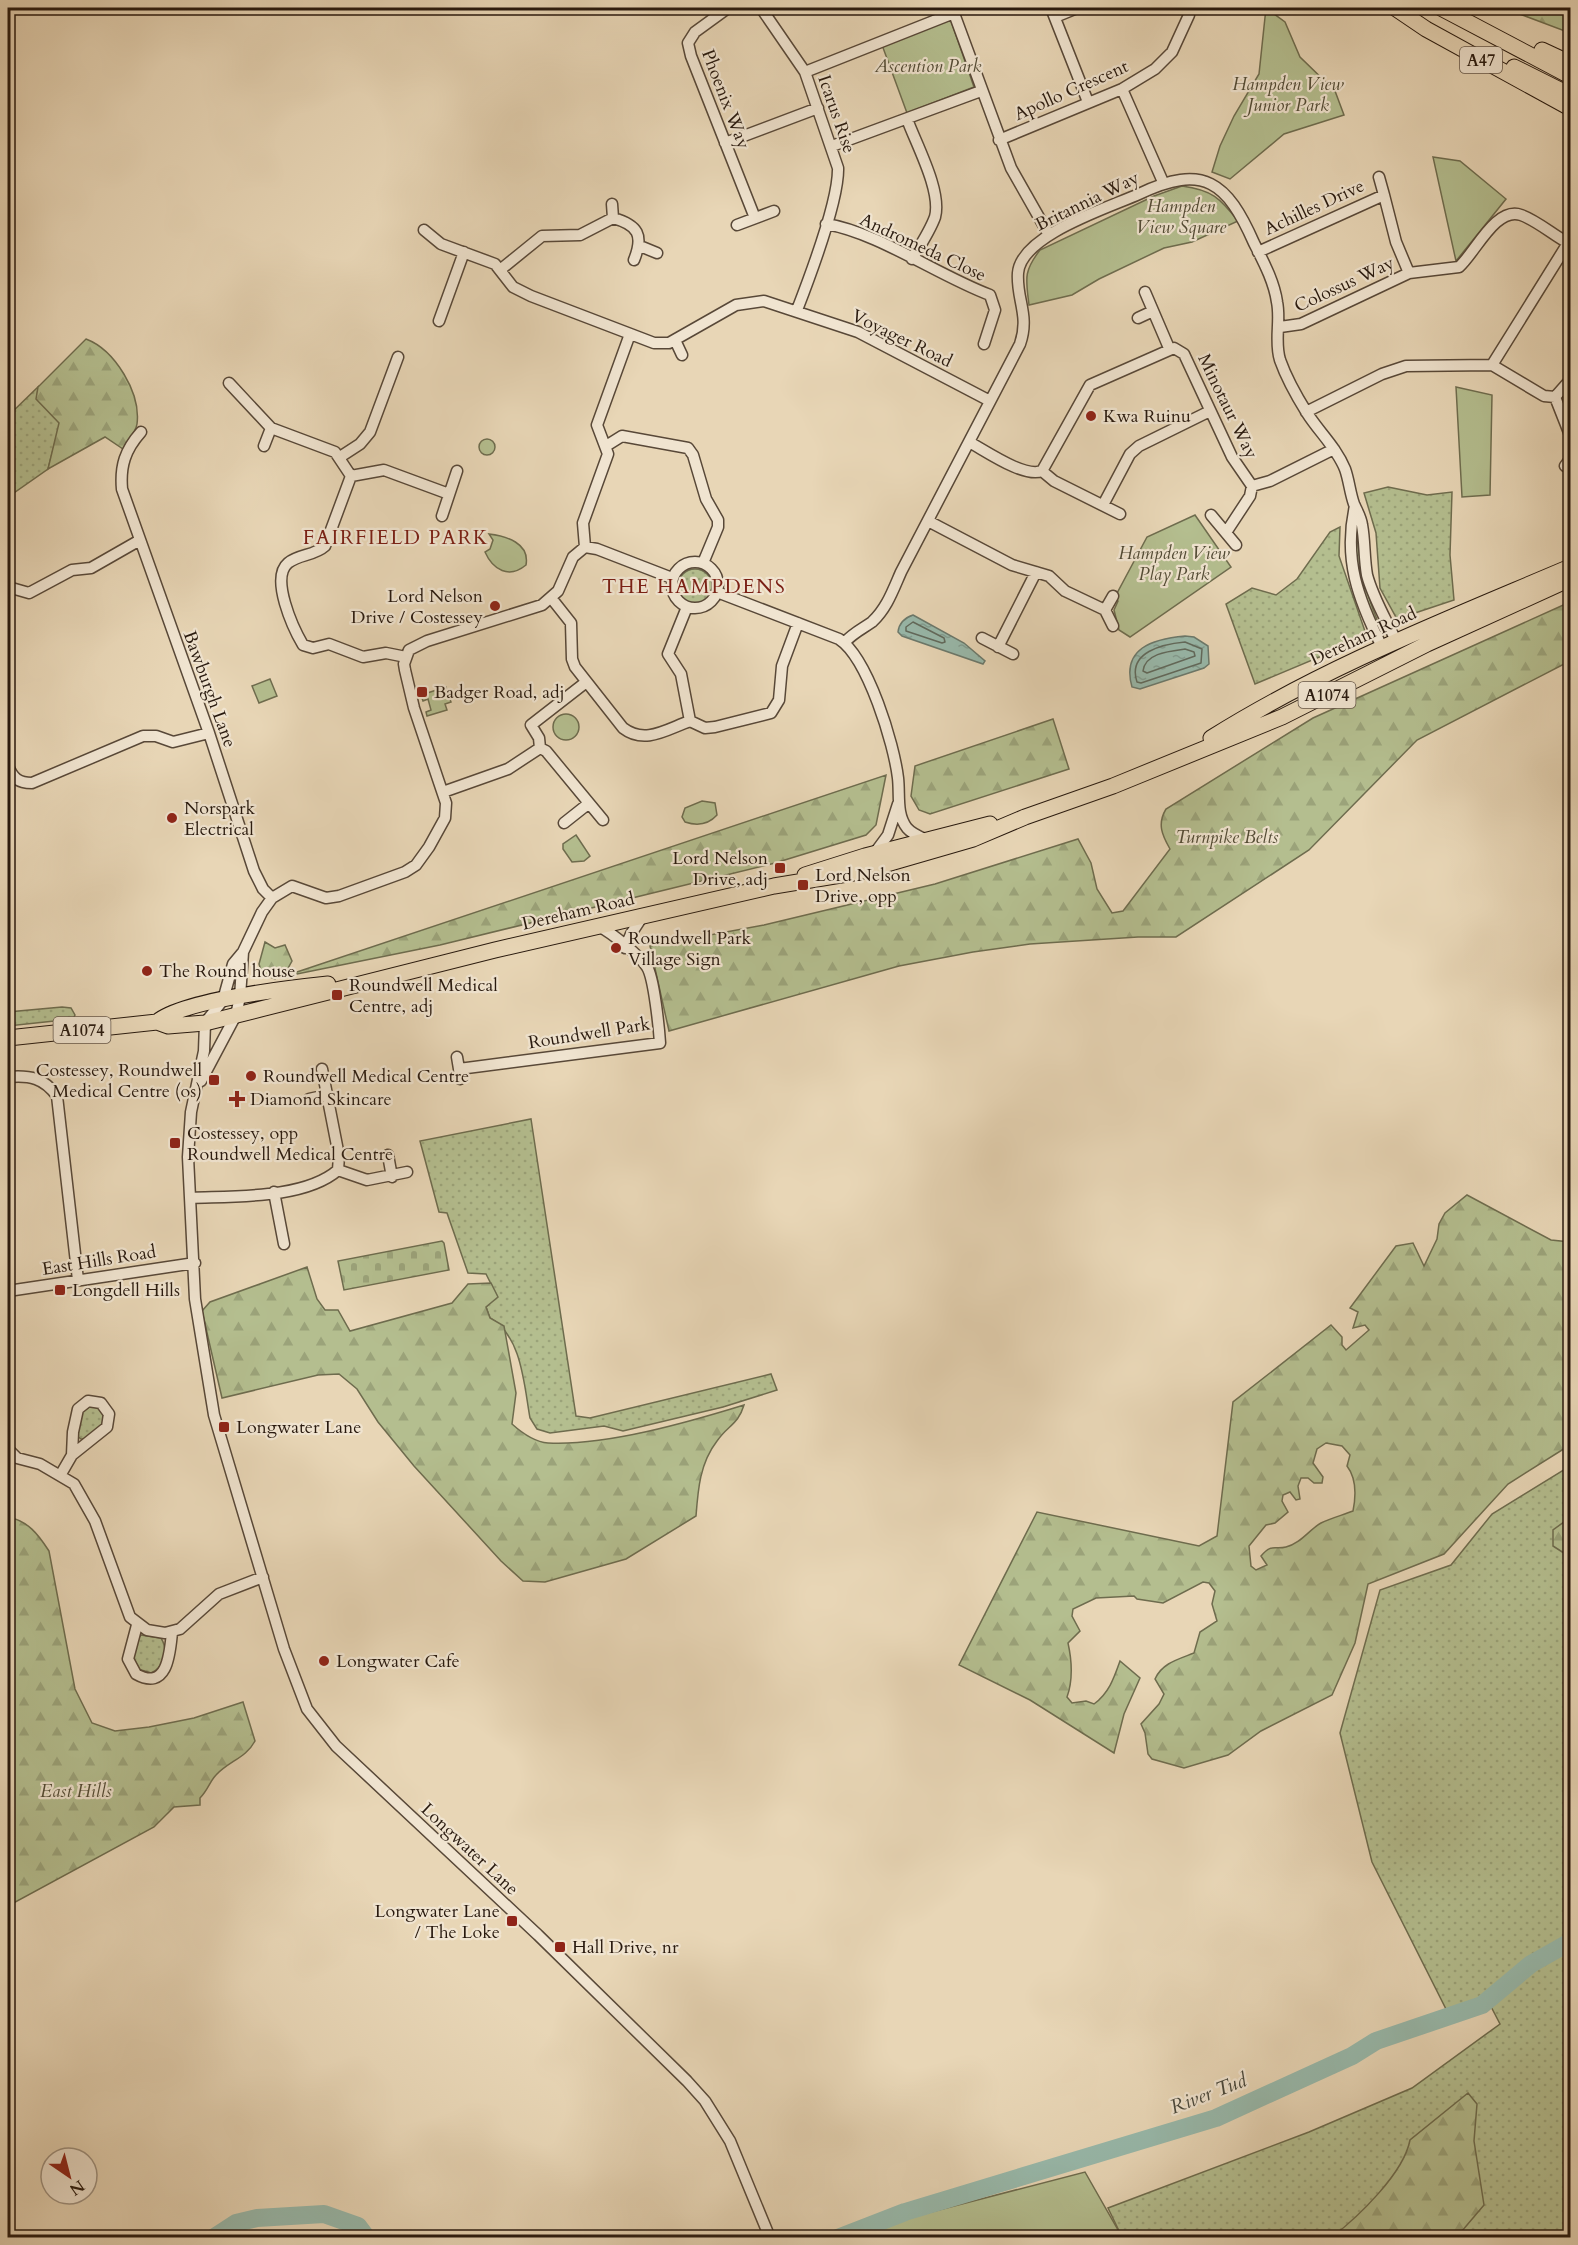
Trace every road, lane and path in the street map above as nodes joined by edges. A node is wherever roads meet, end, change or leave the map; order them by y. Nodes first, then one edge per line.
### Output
1 (728, 8) edge
2 (761, 8) edge
3 (1077, 8) edge
4 (1188, 8) edge
5 (1395, 8) edge
6 (1407, 8) edge
7 (1441, 8) edge
8 (1459, 8) edge
9 (953, 10) edge
10 (1053, 12) edge
11 (1570, 63) edge
12 (805, 72) junction
13 (1570, 76) edge
14 (1122, 89) junction
15 (981, 91) junction
16 (1570, 95) edge
17 (1088, 102) junction
18 (818, 108) junction
19 (1570, 108) edge
20 (907, 119) junction
21 (999, 140) junction
22 (725, 143) junction
23 (832, 146) junction
24 (1379, 177) dead end
25 (1163, 182) junction
26 (1384, 195) junction
27 (612, 204) dead end
28 (774, 211) dead end
29 (613, 218) junction
30 (754, 218) junction
31 (826, 224) junction
32 (737, 225) dead end
33 (424, 230) dead end
34 (1049, 235) junction
35 (1569, 244) edge
36 (640, 246) junction
37 (464, 252) junction
38 (1258, 252) junction
39 (657, 253) dead end
40 (912, 259) junction
41 (634, 260) dead end
42 (500, 270) junction
43 (1409, 273) junction
44 (1145, 292) dead end
45 (796, 310) junction
46 (1153, 310) junction
47 (1138, 318) dead end
48 (439, 321) dead end
49 (1280, 327) junction
50 (630, 334) junction
51 (675, 340) junction
52 (984, 344) dead end
53 (1169, 348) junction
54 (682, 355) dead end
55 (398, 357) dead end
56 (1492, 365) junction
57 (1570, 380) edge
58 (229, 383) dead end
59 (1555, 397) junction
60 (990, 401) junction
61 (1210, 411) junction
62 (1306, 412) junction
63 (271, 428) junction
64 (141, 432) dead end
65 (1570, 435) edge
66 (969, 442) junction
67 (264, 446) dead end
68 (606, 446) junction
69 (1334, 449) junction
70 (340, 457) junction
71 (457, 471) dead end
72 (1042, 471) junction
73 (351, 476) junction
74 (1252, 486) junction
75 (449, 494) junction
76 (1103, 505) junction
77 (1355, 506) junction
78 (1120, 514) dead end
79 (1211, 515) dead end
80 (442, 516) dead end
81 (928, 521) junction
82 (1227, 531) junction
83 (140, 540) junction
84 (1236, 545) dead end
85 (585, 547) junction
86 (703, 563) junction
87 (1570, 567) edge
88 (1036, 572) junction
89 (672, 578) junction
90 (1570, 579) edge
91 (8, 587) edge
92 (717, 592) junction
93 (1113, 596) dead end
94 (552, 599) junction
95 (687, 607) junction
96 (1105, 610) junction
97 (798, 623) junction
98 (1113, 626) dead end
99 (982, 638) dead end
100 (845, 642) junction
101 (1389, 644) junction
102 (303, 645) junction
103 (998, 646) junction
104 (296, 654) dead end
105 (1013, 654) dead end
106 (406, 657) junction
107 (1397, 660) junction
108 (585, 683) junction
109 (690, 722) junction
110 (209, 733) junction
111 (540, 748) junction
112 (1181, 757) junction
113 (8, 765) edge
114 (443, 792) junction
115 (899, 801) junction
116 (588, 804) junction
117 (1025, 817) junction
118 (603, 820) dead end
119 (564, 823) dead end
120 (927, 840) junction
121 (874, 854) junction
122 (774, 886) junction
123 (272, 898) junction
124 (642, 917) junction
125 (600, 927) junction
126 (626, 948) junction
127 (243, 952) junction
128 (392, 976) junction
129 (240, 997) junction
130 (223, 1000) junction
131 (236, 1015) junction
132 (157, 1022) junction
133 (205, 1023) junction
134 (8, 1038) edge
135 (457, 1057) dead end
136 (322, 1069) dead end
137 (8, 1077) edge
138 (198, 1087) junction
139 (327, 1095) junction
140 (309, 1099) dead end
141 (388, 1155) dead end
142 (338, 1170) junction
143 (407, 1172) dead end
144 (392, 1177) junction
145 (274, 1192) junction
146 (191, 1198) junction
147 (284, 1244) dead end
148 (195, 1263) junction
149 (78, 1280) junction
150 (8, 1291) edge
151 (8, 1449) edge
152 (72, 1455) junction
153 (60, 1474) junction
154 (263, 1577) junction
155 (137, 1625) junction
156 (172, 1632) junction
157 (770, 2238) edge

1 - 22 street, Phoenix Way
2 - 12 street, Icarus Rise
3 - 10 street
4 - 14 street, Apollo Crescent
5 - 19 highway, A47
6 - 16 highway, A47
7 - 13 highway, A47
8 - 11 highway, A47
9 - 12 street
9 - 15 street
10 - 17 street
12 - 18 street, Icarus Rise
14 - 17 street, Apollo Crescent
14 - 25 street
15 - 20 street
15 - 21 street
17 - 21 street, Apollo Crescent
18 - 22 street
18 - 23 street, Icarus Rise
20 - 23 street
20 - 40 street
21 - 34 street
22 - 30 street, Phoenix Way
23 - 31 street, Icarus Rise
24 - 26 street, Achilles Drive
25 - 34 street, Britannia Way
25 - 38 street, Britannia Way
26 - 38 street, Achilles Drive
26 - 43 street, Achilles Drive
27 - 29 street
28 - 30 street
29 - 36 street
29 - 42 street
30 - 32 street
31 - 40 street, Andromeda Close
31 - 45 street, Icarus Rise
33 - 37 street
34 - 60 street, Britannia Way
35 - 43 street, Colossus Way
35 - 56 street
36 - 39 street
36 - 41 street
37 - 42 street
37 - 48 street
38 - 49 street, Britannia Way
40 - 52 street, Andromeda Close
42 - 50 street
43 - 49 street, Colossus Way
44 - 46 street, Minotaur Way
45 - 51 street, Voyager Road
45 - 60 street, Voyager Road
46 - 47 street
46 - 53 street, Minotaur Way
49 - 62 street, Britannia Way
50 - 51 street
50 - 68 street
51 - 54 street
53 - 61 street, Minotaur Way
53 - 72 street
55 - 70 street
56 - 59 street
56 - 62 street
57 - 59 street
58 - 63 street
59 - 65 street
60 - 66 street, Britannia Way
61 - 74 street, Minotaur Way
61 - 76 street
62 - 69 street, Britannia Way
63 - 67 street
63 - 70 street
64 - 83 street, Bawburgh Lane
66 - 72 street
66 - 81 street, Britannia Way
68 - 85 street
68 - 86 street
69 - 74 street, Minotaur Way
69 - 77 street, Britannia Way
70 - 73 street
71 - 75 street
72 - 76 street
73 - 75 street
73 - 102 street
74 - 82 street, Minotaur Way
75 - 80 street
76 - 78 street
77 - 101 street, Britannia Way
77 - 101 street, Britannia Way
79 - 82 street
81 - 88 street
81 - 100 street, Britannia Way
82 - 84 street
83 - 91 street
83 - 110 street, Bawburgh Lane
85 - 89 street
85 - 94 street
86 - 89 street
86 - 92 street
87 - 101 highway, Dereham Road / A1074
88 - 96 street
88 - 103 street
89 - 95 street
90 - 107 highway, Dereham Road / A1074
92 - 95 street
92 - 97 street
93 - 96 street
94 - 106 street
94 - 108 street
95 - 109 street
96 - 98 street
97 - 100 street
97 - 109 street
99 - 103 street
100 - 115 street
101 - 107 highway
101 - 112 highway, Dereham Road / A1074
102 - 104 street
102 - 106 street
103 - 105 street
106 - 114 street
107 - 112 highway, Dereham Road / A1074
108 - 109 street
108 - 111 street
110 - 113 street
110 - 123 street, Bawburgh Lane
111 - 114 street
111 - 116 street
112 - 117 highway, Dereham Road / A1074
114 - 123 street
115 - 120 street
115 - 121 street
116 - 118 street
116 - 119 street
117 - 120 highway, Dereham Road / A1074
117 - 122 highway, Dereham Road / A1074
120 - 121 highway, Dereham Road / A1074
121 - 122 highway, Dereham Road / A1074
122 - 124 highway, Dereham Road / A1074
123 - 127 street
124 - 125 highway, Dereham Road / A1074
124 - 126 street
125 - 126 street, Roundwell Park
125 - 128 highway, Dereham Road / A1074
126 - 135 street, Roundwell Park
127 - 129 street
127 - 130 street
128 - 129 highway, Dereham Road / A1074
128 - 131 highway, Dereham Road / A1074
129 - 130 highway, Dereham Road / A1074
129 - 131 street
130 - 131 highway
130 - 132 highway, Dereham Road / A1074
130 - 133 street
131 - 133 highway, Dereham Road / A1074
131 - 138 street, Longwater Lane
132 - 133 highway, Dereham Road / A1074
132 - 134 highway, Dereham Road / A1074
133 - 138 street, Longwater Lane
136 - 139 street
137 - 149 street
138 - 146 street, Longwater Lane
139 - 140 street
139 - 142 street
141 - 144 street
142 - 144 street
142 - 145 street
143 - 144 street
145 - 146 street
145 - 147 street
146 - 148 street, Longwater Lane
148 - 149 street, East Hills Road
148 - 154 street, Longwater Lane
149 - 150 street, East Hills Road
151 - 153 street
152 - 152 street
152 - 153 street
153 - 155 street
154 - 156 street
154 - 157 street, Longwater Lane
155 - 156 street
155 - 156 street

